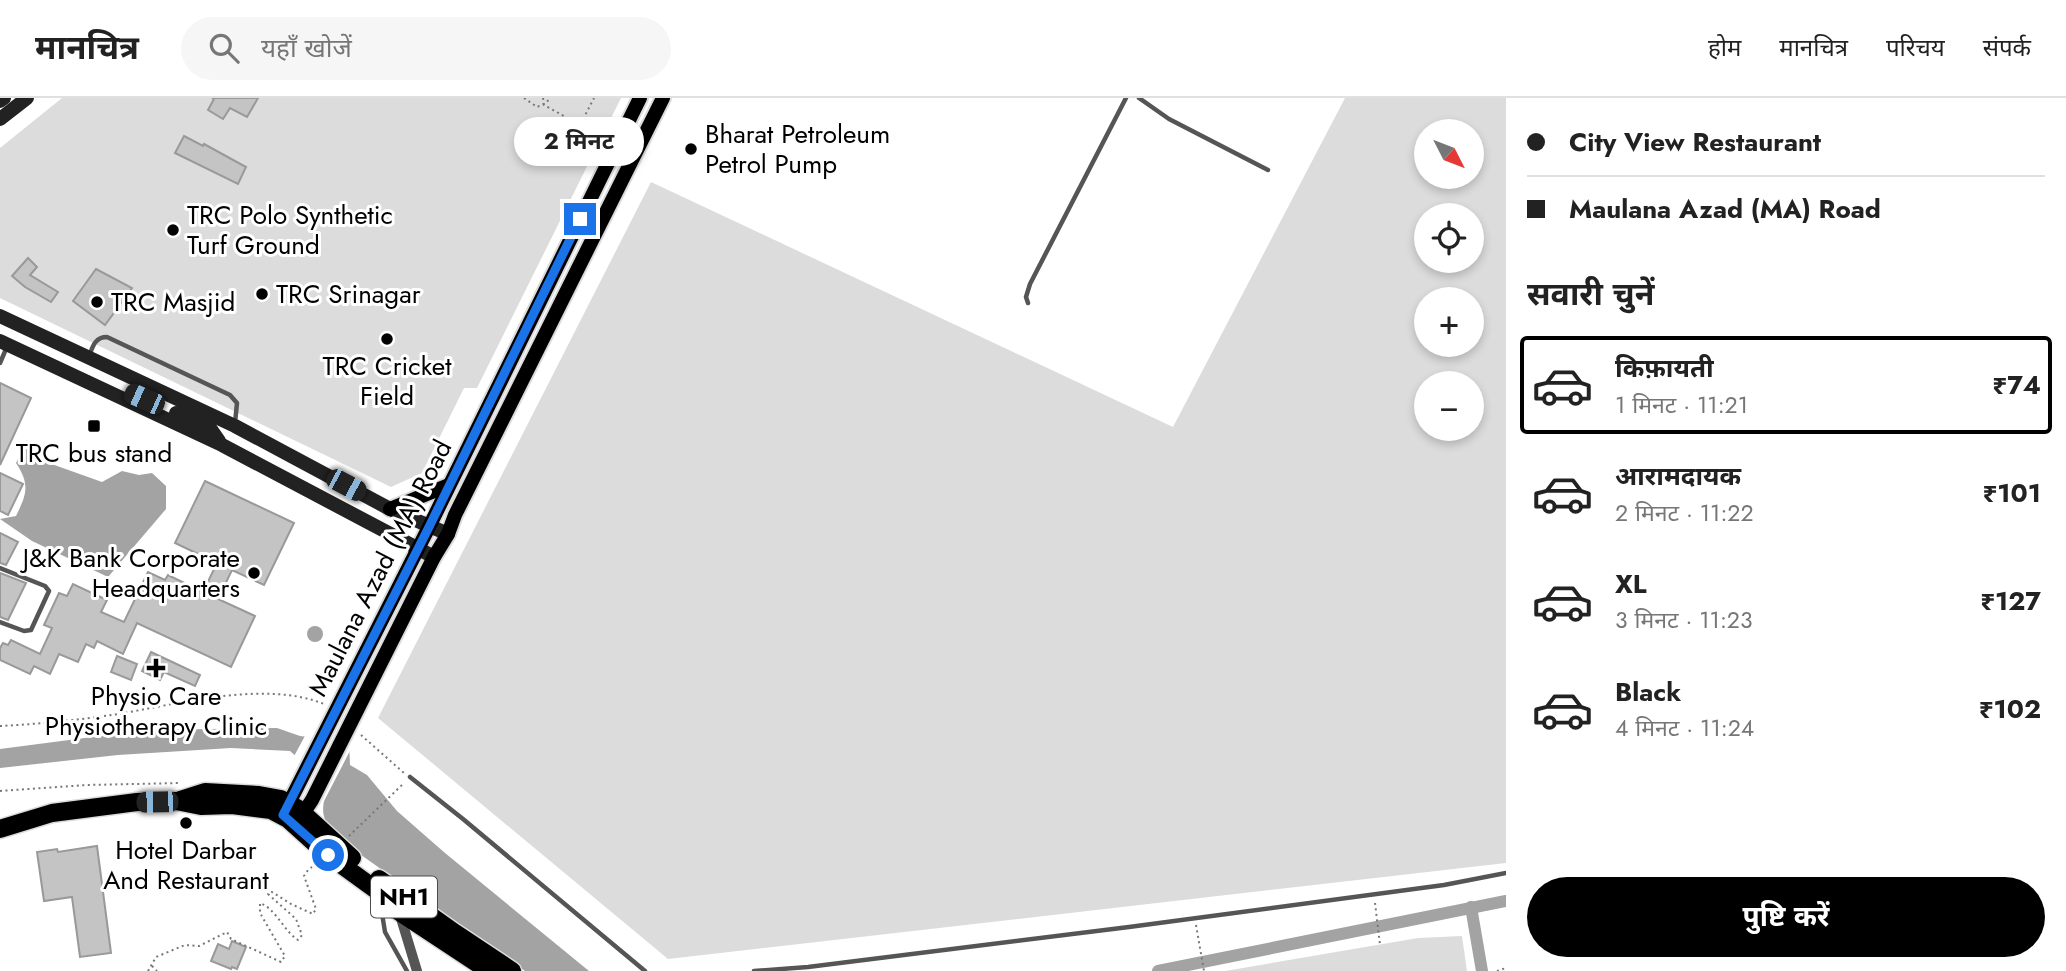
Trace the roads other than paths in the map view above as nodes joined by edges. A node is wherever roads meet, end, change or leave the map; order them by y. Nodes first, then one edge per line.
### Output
1 (27, 98) edge
2 (640, 98) edge
3 (663, 98) edge
4 (1126, 98) edge
5 (1139, 98) edge
6 (0, 119) edge
7 (1269, 170) dead end
8 (1028, 303) dead end
9 (0, 316) edge
10 (0, 330) edge
11 (4, 343) edge
12 (89, 358) junction
13 (0, 363) edge
14 (203, 425) junction
15 (233, 425) junction
16 (222, 445) junction
17 (449, 485) junction
18 (390, 509) junction
19 (429, 527) junction
20 (448, 534) junction
21 (418, 549) junction
22 (434, 557) junction
23 (0, 568) edge
24 (0, 622) edge
25 (410, 778) road end
26 (297, 808) junction
27 (0, 829) edge
28 (1506, 873) edge
29 (379, 892) junction
30 (398, 911) junction
31 (452, 939) junction
32 (407, 971) edge
33 (417, 971) edge
34 (489, 971) edge
35 (512, 971) edge
36 (645, 971) edge
37 (754, 971) edge

1 - 6 main road
2 - 17 main road, Maulana Azad (MA) Road
3 - 20 main road, Maulana Azad (MA) Road
4 - 8 lane
5 - 7 lane
9 - 12 main road
10 - 14 main road
11 - 13 lane
11 - 16 main road
12 - 15 main road
12 - 15 lane
14 - 15 main road
14 - 16 main road
15 - 18 main road
16 - 21 main road
17 - 18 main road
17 - 19 main road, Maulana Azad (MA) Road
18 - 19 main road
19 - 20 main road
19 - 21 main road, Maulana Azad (MA) Road
20 - 22 main road, Maulana Azad (MA) Road
21 - 22 main road
21 - 26 main road, Maulana Azad (MA) Road
22 - 26 main road, Maulana Azad (MA) Road
23 - 24 lane
25 - 36 lane
26 - 27 highway
26 - 29 highway, NH1
26 - 31 highway, NH1
28 - 37 lane
29 - 30 highway, NH1
29 - 32 lane
30 - 31 highway, NH1
30 - 33 street
31 - 34 highway, NH1
31 - 35 highway, NH1

